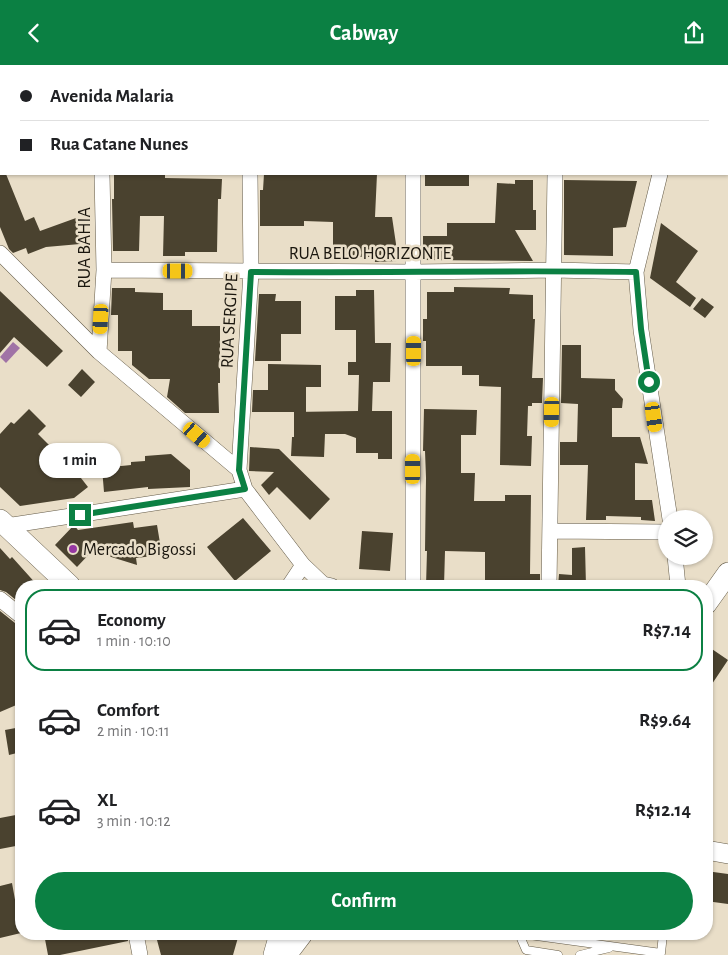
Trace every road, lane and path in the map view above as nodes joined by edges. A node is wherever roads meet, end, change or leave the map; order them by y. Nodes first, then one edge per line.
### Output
1 (102, 175) edge
2 (250, 175) edge
3 (413, 175) edge
4 (555, 175) edge
5 (660, 175) edge
6 (0, 253) edge
7 (104, 270) junction
8 (554, 270) junction
9 (251, 272) junction
10 (414, 272) junction
11 (636, 272) junction
12 (99, 352) junction
13 (239, 470) junction
14 (245, 489) junction
15 (669, 510) edge
16 (3, 523) edge
17 (550, 531) junction
18 (658, 532) edge
19 (303, 565) junction
20 (676, 565) edge
21 (728, 573) edge
22 (64, 580) edge
23 (293, 580) edge
24 (320, 580) edge
25 (413, 580) edge
26 (549, 580) edge
27 (677, 580) edge
28 (713, 594) edge
29 (0, 599) edge
30 (15, 611) edge
31 (713, 839) edge
32 (728, 841) edge
33 (713, 852) edge
34 (728, 854) edge
35 (137, 940) edge
36 (278, 940) edge
37 (297, 940) edge
38 (522, 940) edge
39 (563, 940) edge
40 (662, 940) edge
41 (614, 947) junction
42 (140, 955) edge
43 (274, 955) edge
44 (286, 955) edge
45 (558, 955) edge
46 (580, 955) edge

1 - 7 street, RUA BAHIA
2 - 9 street, RUA SERGIPE
3 - 10 street
4 - 8 street
5 - 11 street
6 - 12 street
7 - 9 street, RUA BELO HORIZONTE
7 - 12 street, RUA BAHIA
8 - 10 street, RUA BELO HORIZONTE
8 - 11 street, RUA BELO HORIZONTE
8 - 17 street
9 - 10 street, RUA BELO HORIZONTE
9 - 13 street, RUA SERGIPE
10 - 25 street
11 - 15 street
12 - 13 street
13 - 14 street
14 - 16 street
14 - 19 street
16 - 22 main road
17 - 18 street
17 - 26 street
19 - 23 street
19 - 24 street
20 - 27 street
21 - 28 main road
29 - 30 street
31 - 32 street
33 - 34 street
35 - 42 street
36 - 43 main road
37 - 44 main road
38 - 45 lane
39 - 41 lane
40 - 41 lane
41 - 46 lane

